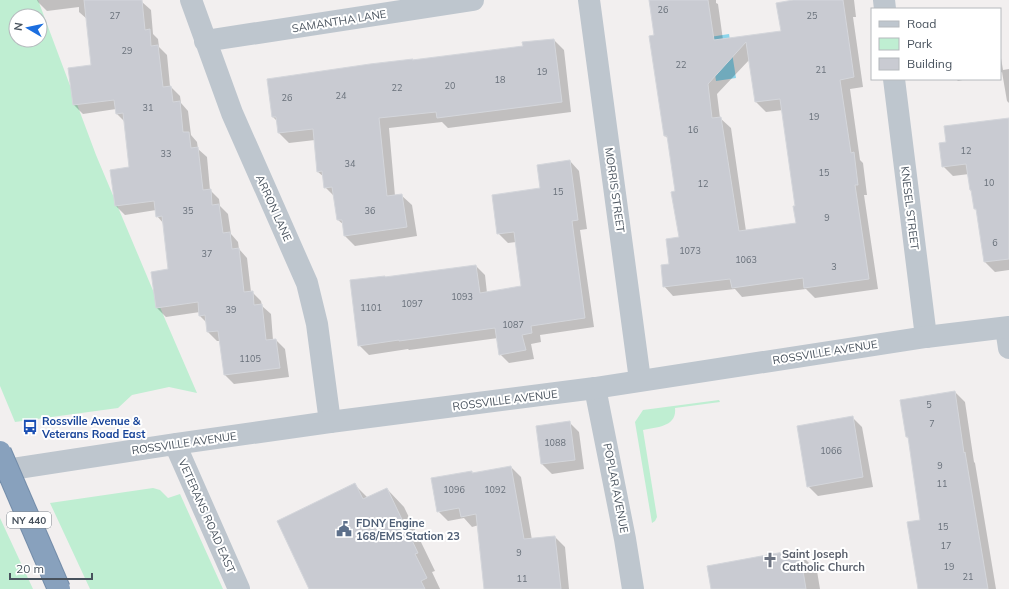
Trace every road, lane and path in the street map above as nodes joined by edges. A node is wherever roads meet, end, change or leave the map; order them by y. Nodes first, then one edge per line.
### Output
1 (191, 0) edge
2 (473, 0) edge
3 (590, 0) edge
4 (205, 41) junction
5 (894, 80) edge
6 (1008, 334) edge
7 (926, 337) junction
8 (640, 380) junction
9 (595, 388) junction
10 (330, 422) junction
11 (175, 444) junction
12 (0, 452) edge
13 (0, 471) edge
14 (59, 589) edge
15 (239, 589) edge
16 (633, 589) edge

1 - 4 street, ARRON LANE
2 - 4 street, SAMANTHA LANE
3 - 8 street, MORRIS STREET
4 - 10 street, ARRON LANE
5 - 7 street, KNESEL STREET
6 - 7 street, ROSSVILLE AVENUE
7 - 8 street, ROSSVILLE AVENUE
8 - 9 street, ROSSVILLE AVENUE
9 - 10 street, ROSSVILLE AVENUE
9 - 16 street, POPLAR AVENUE
10 - 11 street, ROSSVILLE AVENUE
11 - 13 street, ROSSVILLE AVENUE
11 - 15 street, VETERANS ROAD EAST
12 - 14 highway, NY 440, bridge

